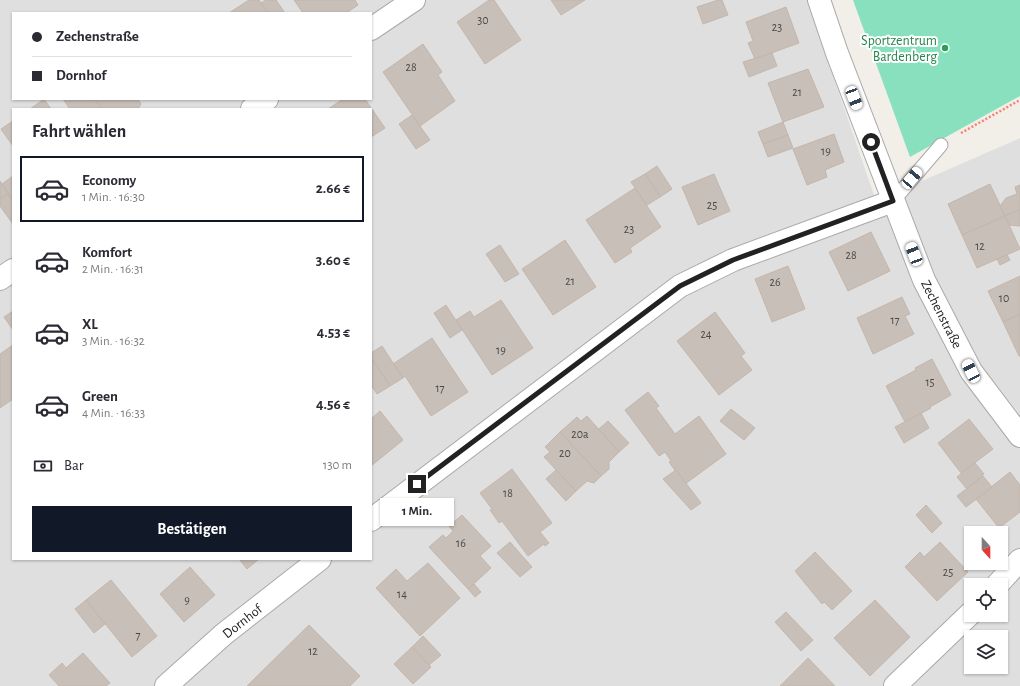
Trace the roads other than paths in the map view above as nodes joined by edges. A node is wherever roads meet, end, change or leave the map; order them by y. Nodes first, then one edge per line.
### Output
1 (414, 0) edge
2 (819, 0) edge
3 (372, 28) edge
4 (266, 100) edge
5 (254, 108) edge
6 (941, 145) road end
7 (893, 201) junction
8 (12, 271) edge
9 (0, 279) edge
10 (1020, 436) edge
11 (372, 519) edge
12 (319, 560) edge
13 (1020, 560) edge
14 (1003, 578) edge
15 (964, 620) edge
16 (166, 686) edge
17 (895, 686) edge

1 - 3 street
2 - 7 street, Zechenstraße
4 - 5 street
6 - 7 lane
7 - 10 street, Zechenstraße
7 - 11 street
8 - 9 street
12 - 16 street, Dornhof
13 - 14 street
15 - 17 street

